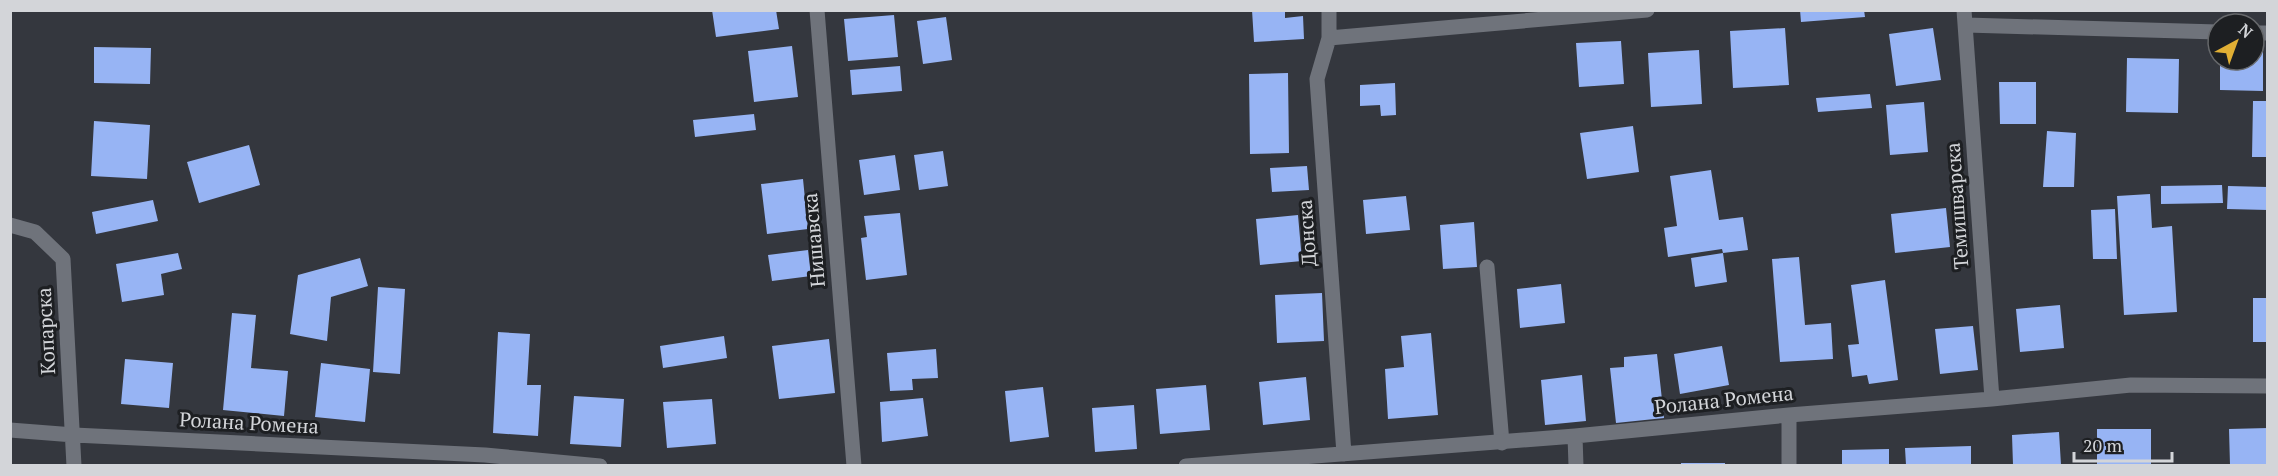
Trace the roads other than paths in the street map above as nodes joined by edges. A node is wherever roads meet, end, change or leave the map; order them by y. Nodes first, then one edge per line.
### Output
1 (817, 10) edge
2 (1329, 10) edge
3 (1647, 10) edge
4 (1965, 18) edge
5 (2206, 31) edge
6 (1329, 38) junction
7 (10, 225) edge
8 (1487, 267) dead end
9 (2268, 386) edge
10 (1992, 399) junction
11 (1789, 415) junction
12 (10, 430) edge
13 (74, 435) junction
14 (1575, 436) junction
15 (1502, 442) junction
16 (1344, 453) junction
17 (484, 460) edge
18 (74, 465) edge
19 (600, 465) edge
20 (854, 465) edge
21 (1186, 465) edge
22 (1576, 465) edge
23 (1789, 465) edge

1 - 20 street, Нишавска
2 - 6 street, Донска
3 - 6 street
4 - 5 street
4 - 10 street, Темишварска
6 - 16 street, Донска
7 - 13 street, Копарска
8 - 15 street
9 - 10 street, Ролана Ромена
10 - 11 street, Ролана Ромена
11 - 14 street, Ролана Ромена
11 - 23 street
12 - 13 street, Ролана Ромена
13 - 17 street, Ролана Ромена
13 - 18 street, Копарска
14 - 15 street, Ролана Ромена
14 - 22 street
15 - 16 street, Ролана Ромена
16 - 21 street, Ролана Ромена
17 - 19 street, Ролана Ромена

